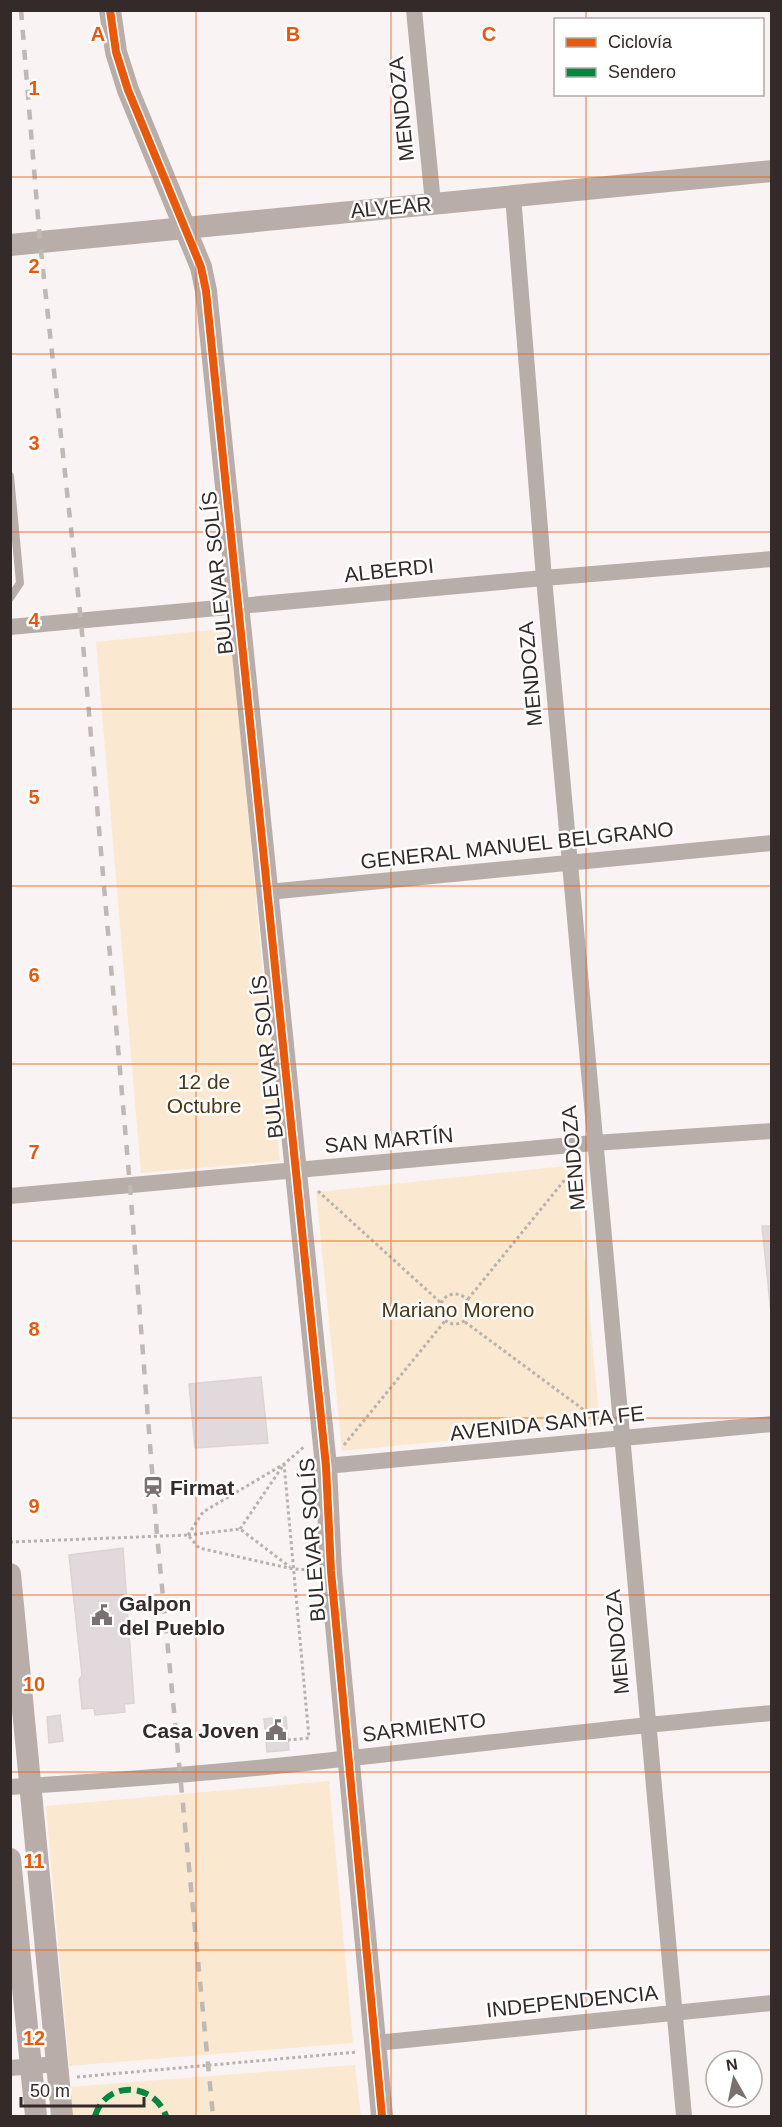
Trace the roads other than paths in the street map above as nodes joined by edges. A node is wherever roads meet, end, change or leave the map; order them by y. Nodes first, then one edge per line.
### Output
1 (110, 10) edge
2 (414, 10) edge
3 (771, 171) edge
4 (513, 196) junction
5 (433, 203) junction
6 (183, 227) junction
7 (10, 244) edge
8 (10, 476) edge
9 (771, 559) edge
10 (544, 578) junction
11 (10, 598) edge
12 (239, 607) junction
13 (10, 627) edge
14 (771, 843) edge
15 (569, 862) junction
16 (268, 892) junction
17 (771, 1131) edge
18 (594, 1143) junction
19 (296, 1171) junction
20 (10, 1197) edge
21 (771, 1424) edge
22 (621, 1438) junction
23 (326, 1466) junction
24 (10, 1575) edge
25 (771, 1713) edge
26 (647, 1723) junction
27 (349, 1758) junction
28 (20, 1786) edge
29 (10, 1859) edge
30 (771, 2003) edge
31 (674, 2013) junction
32 (376, 2047) junction
33 (21, 2067) edge
34 (58, 2071) junction
35 (36, 2116) edge
36 (62, 2116) edge
37 (382, 2116) edge
38 (684, 2116) edge

1 - 6 street, BULEVAR SOLÍS
2 - 5 street, MENDOZA
3 - 4 street, ALVEAR
4 - 5 street, ALVEAR
4 - 10 street, MENDOZA
5 - 6 street, ALVEAR
6 - 7 street, ALVEAR
6 - 12 street, BULEVAR SOLÍS
8 - 11 lane
9 - 10 street, ALBERDI
10 - 12 street, ALBERDI
10 - 15 street, MENDOZA
12 - 13 street, ALBERDI
12 - 16 street, BULEVAR SOLÍS
14 - 15 street, GENERAL MANUEL BELGRANO
15 - 16 street, GENERAL MANUEL BELGRANO
15 - 18 street, MENDOZA
16 - 19 street, BULEVAR SOLÍS
17 - 18 street, SAN MARTÍN
18 - 19 street, SAN MARTÍN
18 - 22 street, MENDOZA
19 - 20 street, SAN MARTÍN
19 - 23 street, BULEVAR SOLÍS
21 - 22 street, AVENIDA SANTA FE
22 - 23 street, AVENIDA SANTA FE
22 - 26 street, MENDOZA
23 - 27 street, BULEVAR SOLÍS
24 - 28 street
25 - 26 street, SARMIENTO
26 - 27 street, SARMIENTO
26 - 31 street, MENDOZA
27 - 28 street, SARMIENTO
27 - 32 street, BULEVAR SOLÍS
28 - 34 street
29 - 33 street
30 - 31 street, INDEPENDENCIA
31 - 32 street, INDEPENDENCIA
31 - 38 street, MENDOZA
32 - 37 street, BULEVAR SOLÍS
33 - 34 street
33 - 35 street
34 - 36 street

